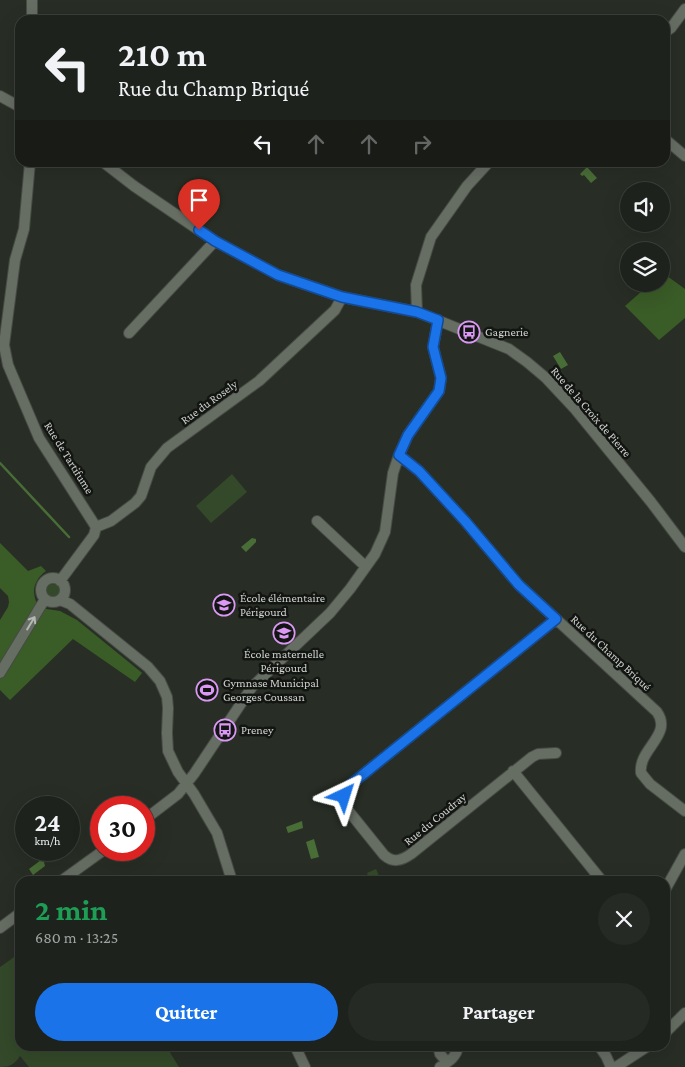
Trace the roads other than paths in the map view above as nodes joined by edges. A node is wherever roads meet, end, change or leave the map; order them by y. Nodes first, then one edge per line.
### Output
1 (32, 0) edge
2 (685, 9) edge
3 (32, 15) edge
4 (670, 29) edge
5 (0, 96) edge
6 (15, 104) edge
7 (670, 143) edge
8 (685, 156) edge
9 (30, 167) edge
10 (109, 167) edge
11 (484, 167) edge
12 (215, 241) junction
13 (342, 297) junction
14 (417, 312) junction
15 (438, 320) junction
16 (129, 333) dead end
17 (2, 343) edge
18 (399, 455) junction
19 (317, 521) dead end
20 (96, 527) junction
21 (685, 546) edge
22 (366, 566) junction
23 (60, 580) junction
24 (45, 599) junction
25 (60, 600) junction
26 (556, 619) junction
27 (0, 672) edge
28 (556, 753) dead end
29 (514, 771) junction
30 (187, 784) junction
31 (685, 810) edge
32 (155, 812) edge
33 (685, 854) edge
34 (90, 860) edge
35 (68, 876) edge
36 (230, 876) edge
37 (598, 876) edge
38 (670, 881) edge
39 (15, 917) edge
40 (0, 928) edge
41 (685, 1013) edge
42 (670, 1028) edge
43 (297, 1051) edge
44 (439, 1051) edge
45 (457, 1051) edge
46 (602, 1051) edge
47 (640, 1051) edge
48 (444, 1064) edge
49 (305, 1067) edge
50 (611, 1067) edge
51 (616, 1067) edge

1 - 3 street
2 - 4 street
5 - 6 street
7 - 8 street
9 - 17 street
10 - 12 street, Rue de la Croix de Pierre
11 - 14 street
12 - 13 street, Rue de la Croix de Pierre
12 - 16 street
13 - 14 street, Rue de la Croix de Pierre
13 - 20 street, Rue du Rosely
14 - 15 street, Rue de la Croix de Pierre
15 - 18 street
15 - 21 street, Rue de la Croix de Pierre
17 - 20 street, Rue de Tartifume
18 - 22 street
18 - 26 street, Rue du Champ Briqué
19 - 22 street
20 - 23 street
22 - 30 street
23 - 24 street
23 - 25 street
24 - 25 street
27 -> 24 street
25 - 30 street
26 - 29 street, Rue du Coudray
26 - 31 street, Rue du Champ Briqué
28 - 29 street, Rue du Coudray
29 - 37 street
30 - 32 street
30 - 36 street
33 - 38 street
34 - 35 street
39 - 40 street
41 - 42 street
43 - 49 street
44 - 48 street
45 - 48 street
46 - 50 street
47 - 51 street

